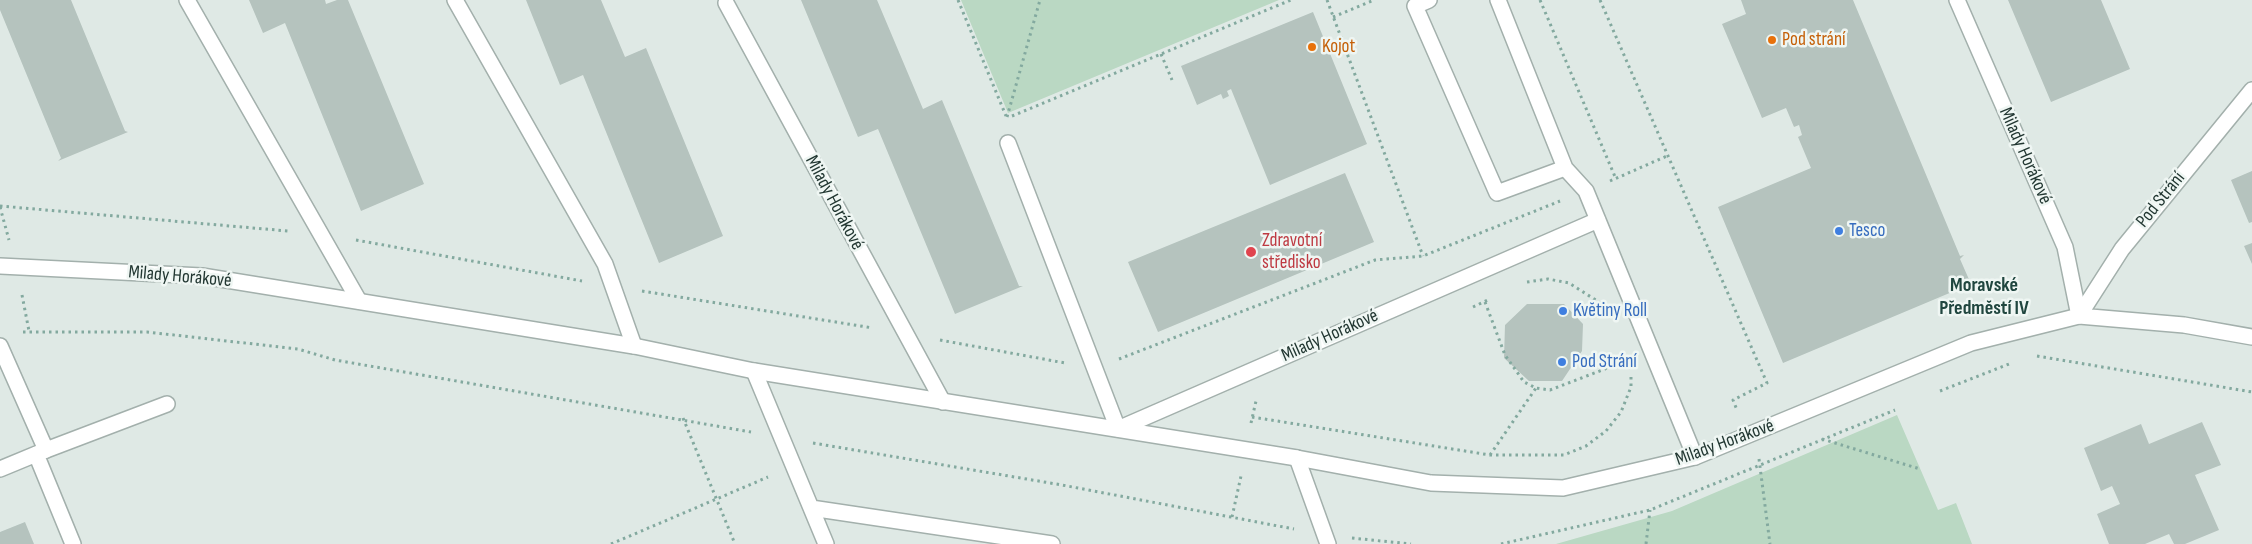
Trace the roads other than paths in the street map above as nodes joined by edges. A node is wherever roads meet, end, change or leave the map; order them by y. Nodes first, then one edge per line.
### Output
1 (187, 0) edge
2 (455, 0) edge
3 (1428, 0) edge
4 (1498, 0) edge
5 (1957, 0) edge
6 (726, 4) dead end
7 (2252, 90) edge
8 (1008, 143) road end
9 (1565, 168) junction
10 (1598, 220) junction
11 (0, 266) edge
12 (359, 302) junction
13 (2079, 316) junction
14 (2252, 337) edge
15 (0, 346) edge
16 (634, 346) junction
17 (754, 370) junction
18 (943, 402) junction
19 (167, 404) dead end
20 (1118, 429) junction
21 (41, 452) junction
22 (1695, 457) junction
23 (1296, 458) junction
24 (0, 469) edge
25 (811, 508) junction
26 (1327, 539) edge
27 (74, 544) edge
28 (826, 544) edge
29 (1052, 544) edge

1 - 12 street
2 - 16 street
3 - 9 street
4 - 9 street
5 - 13 street, Milady Horákové
6 - 18 street, Milady Horákové
7 - 13 street, Pod Strání
8 - 20 street
9 - 10 street
10 - 20 street, Milady Horákové
10 - 22 street
11 - 12 street, Milady Horákové
12 - 16 street, Milady Horákové
13 - 14 street, Milady Horákové
13 - 22 street, Milady Horákové
15 - 21 street
16 - 17 street, Milady Horákové
17 - 18 street, Milady Horákové
17 - 25 street
18 - 20 street, Milady Horákové
19 - 21 street
20 - 23 street, Milady Horákové
21 - 24 street
21 - 27 street
22 - 23 street, Milady Horákové
23 - 26 street
25 - 28 street
25 - 29 street

